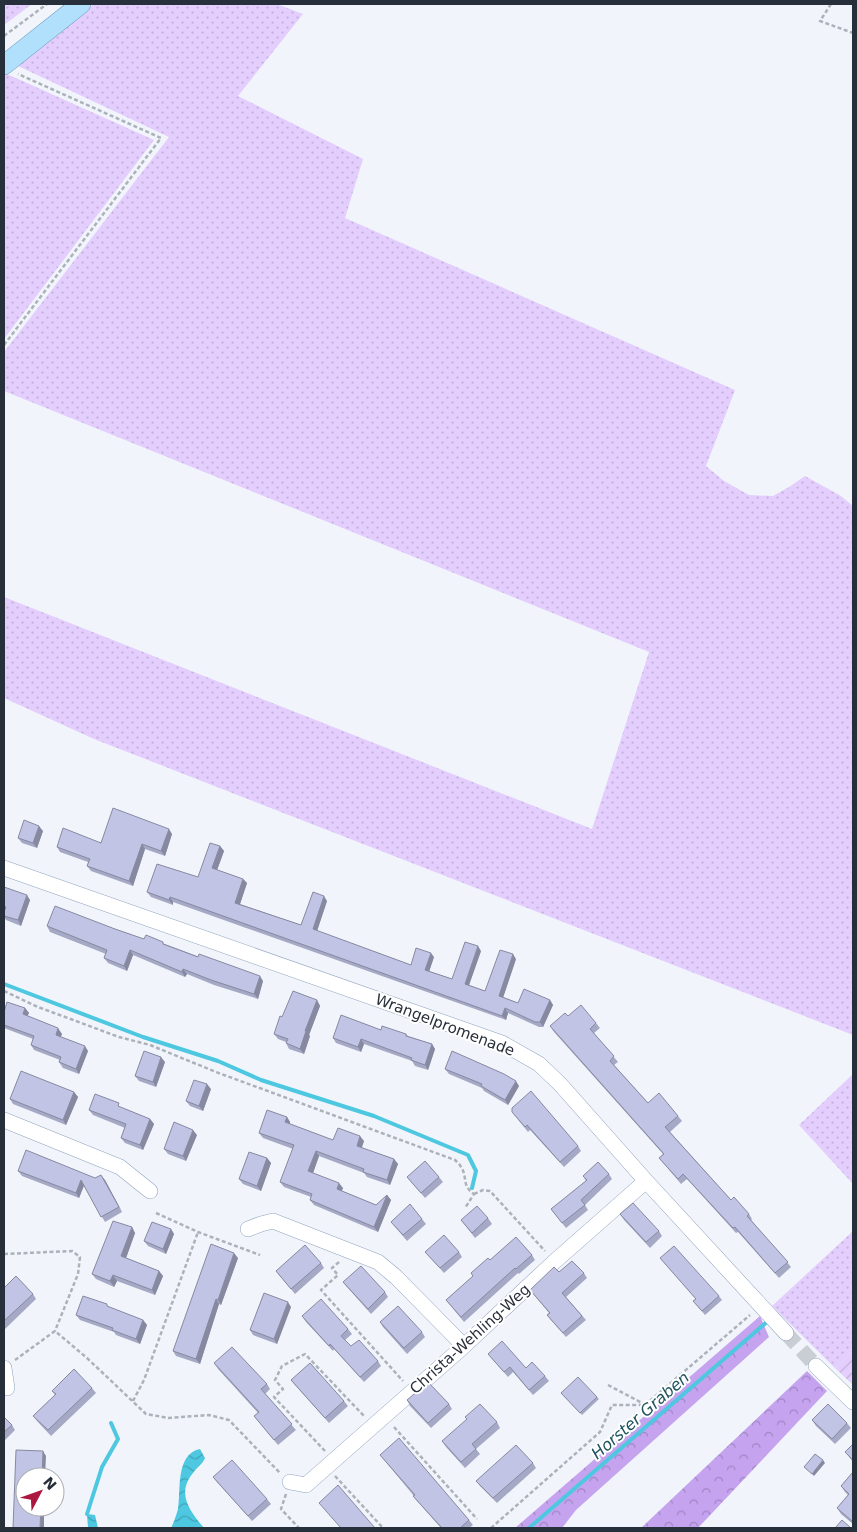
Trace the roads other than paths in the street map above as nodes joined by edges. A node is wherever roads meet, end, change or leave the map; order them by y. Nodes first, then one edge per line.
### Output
1 (81, 4) edge
2 (10, 69) edge
3 (4, 868) edge
4 (4, 1120) edge
5 (646, 1181) junction
6 (150, 1191) dead end
7 (248, 1229) dead end
8 (786, 1333) tunnel mouth
9 (464, 1346) junction
10 (816, 1366) tunnel mouth
11 (4, 1368) edge
12 (7, 1388) dead end
13 (853, 1402) edge
14 (290, 1482) road end

1 - 2 main road
3 - 5 street, Wrangelpromenade
4 - 6 street
5 - 8 street, Wrangelpromenade
5 - 9 street, Christa-Wehling-Weg
7 - 9 street
9 - 14 street, Christa-Wehling-Weg
10 - 13 street
11 - 12 street

